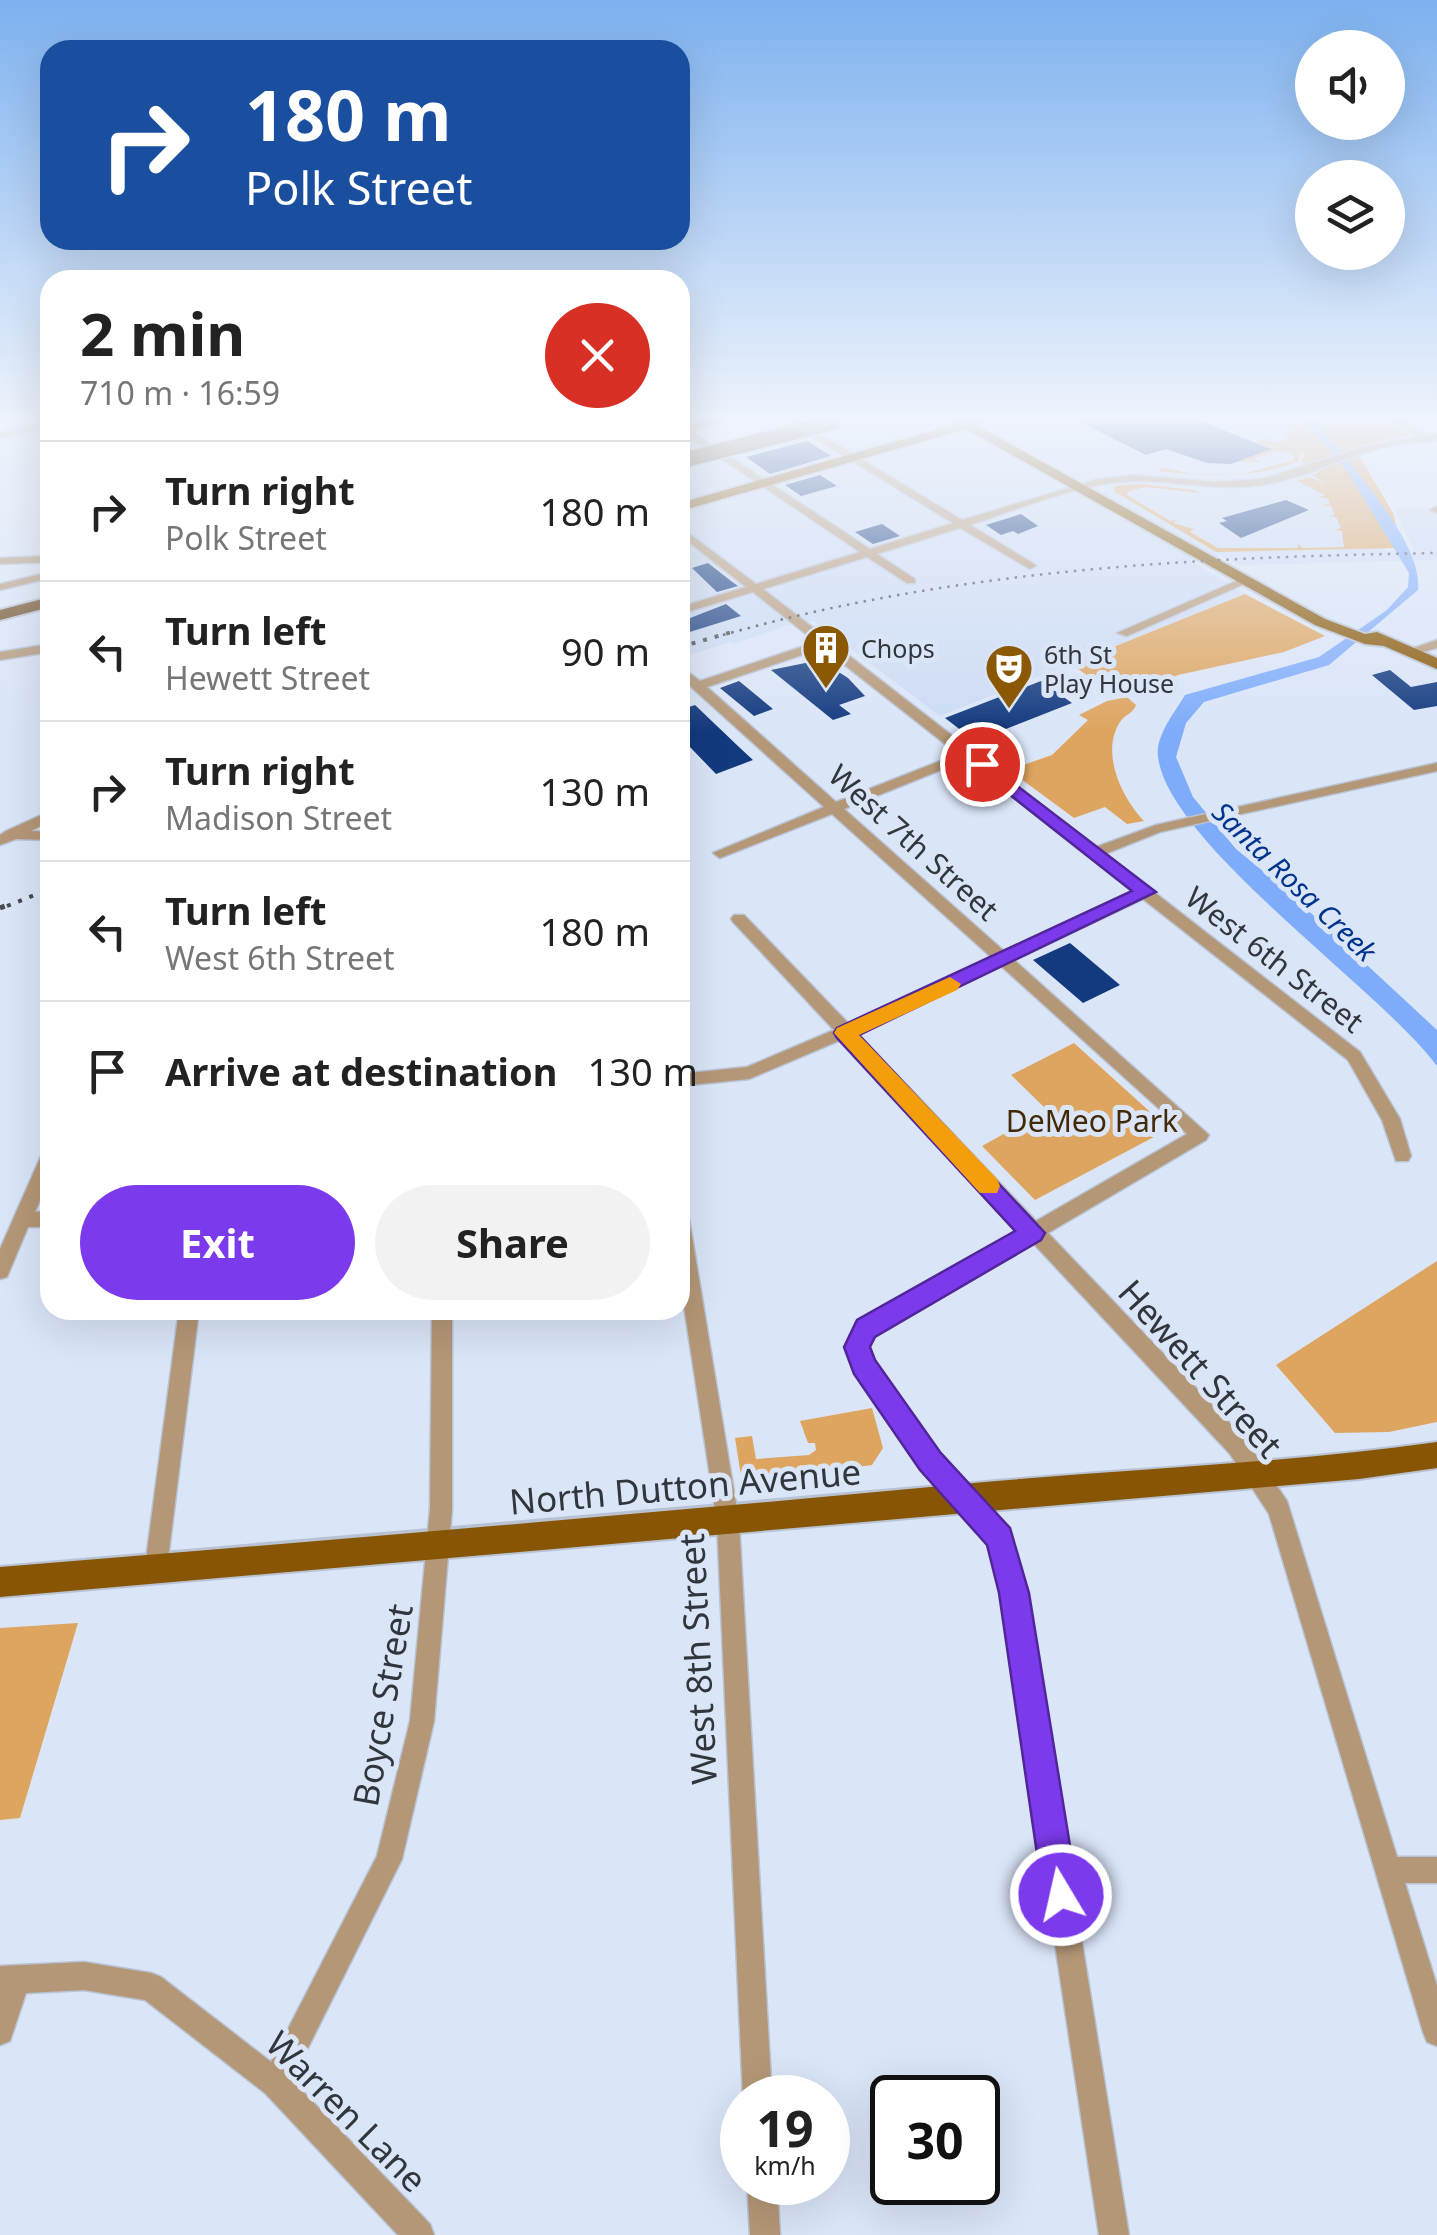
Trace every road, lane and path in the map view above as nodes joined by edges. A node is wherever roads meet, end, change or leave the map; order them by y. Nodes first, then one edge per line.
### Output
1 (826, 524) edge
2 (961, 524) edge
3 (962, 524) edge
4 (1145, 524) edge
5 (690, 538) edge
6 (868, 553) junction
7 (40, 559) edge
8 (0, 561) edge
9 (1030, 566) dead end
10 (40, 578) edge
11 (1247, 580) junction
12 (911, 581) dead end
13 (0, 588) edge
14 (756, 588) junction
15 (40, 607) edge
16 (690, 609) edge
17 (40, 621) edge
18 (2, 627) edge
19 (1123, 633) dead end
20 (826, 643) junction
21 (1437, 644) edge
22 (40, 650) edge
23 (1408, 652) junction
24 (0, 656) edge
25 (1437, 664) edge
26 (690, 679) edge
27 (698, 686) junction
28 (970, 754) junction
29 (1437, 767) edge
30 (834, 807) junction
31 (40, 820) edge
32 (40, 836) edge
33 (4, 837) edge
34 (1096, 852) junction
35 (720, 853) dead end
36 (1146, 892) junction
37 (739, 919) dead end
38 (1004, 960) junction
39 (844, 1033) junction
40 (690, 1079) edge
41 (1402, 1156) dead end
42 (40, 1179) edge
43 (40, 1219) edge
44 (22, 1220) junction
45 (1033, 1233) junction
46 (0, 1271) edge
47 (690, 1282) edge
48 (188, 1320) edge
49 (442, 1320) edge
50 (1437, 1455) edge
51 (1255, 1472) junction
52 (966, 1497) junction
53 (728, 1522) junction
54 (439, 1546) junction
55 (156, 1567) junction
56 (0, 1582) edge
57 (1387, 1870) junction
58 (1437, 1870) edge
59 (8, 1980) edge
60 (0, 2030) edge
61 (1437, 2032) edge
62 (757, 2075) edge
63 (275, 2083) junction
64 (763, 2205) edge
65 (419, 2235) edge
66 (765, 2235) edge
67 (1114, 2235) edge

1 - 6 street
2 - 6 street
3 - 9 street
4 - 11 main road
5 - 14 street, West 6th Street
6 - 12 street
6 - 14 street
7 - 8 street
10 - 13 street
11 - 19 street
11 - 23 main road
14 - 16 street
14 - 20 street, West 6th Street
15 - 18 highway
17 - 18 highway
20 - 27 street
20 - 28 street, West 6th Street
21 - 23 street
22 - 24 street
23 - 25 main road
26 - 27 street, West 7th Street
27 - 30 street, West 7th Street
28 - 30 street
28 - 34 street, West 6th Street
29 - 34 street
30 - 35 street
30 - 38 street, West 7th Street
31 - 33 street
32 - 33 street
34 - 36 street, West 6th Street
36 - 38 street
36 - 41 street, West 6th Street
37 - 39 street, Hewett Street
38 - 39 street
38 - 45 street, West 7th Street
39 - 40 street
39 - 45 street, Hewett Street
42 - 44 street
43 - 44 street
44 - 46 street
45 - 51 street, Hewett Street
45 - 52 street
47 - 53 street, West 8th Street
48 - 55 street
49 - 54 street, Boyce Street
50 - 51 main road, North Dutton Avenue
51 - 52 main road, North Dutton Avenue
51 - 57 street, Hewett Street
52 - 53 main road, North Dutton Avenue
52 - 67 street
53 - 54 main road, North Dutton Avenue
53 - 62 street, West 8th Street
54 - 55 main road, North Dutton Avenue
54 - 63 street, Boyce Street
55 - 56 main road, North Dutton Avenue
57 - 58 street
57 - 61 street, Hewett Street
59 - 60 street
59 - 63 street, Warren Lane
63 - 65 street, Warren Lane
64 - 66 street

